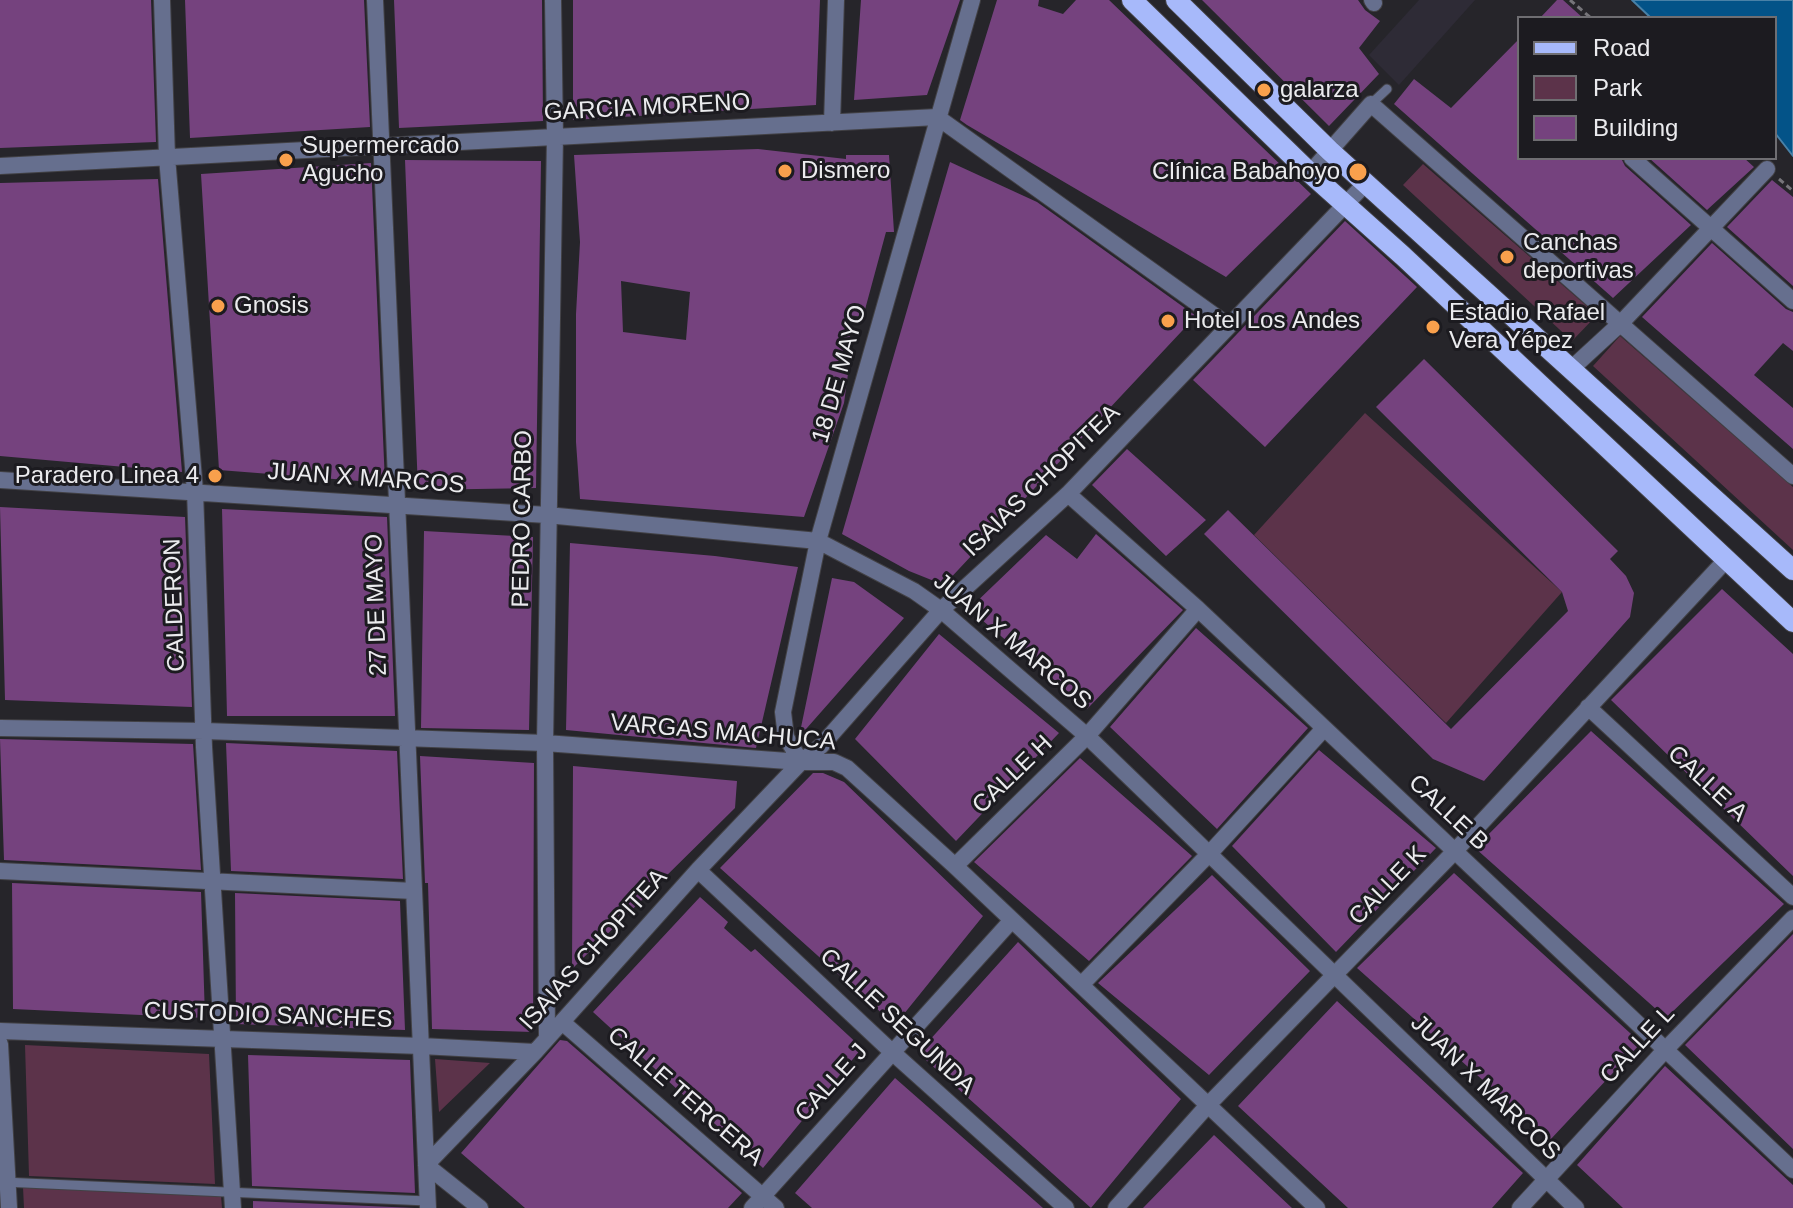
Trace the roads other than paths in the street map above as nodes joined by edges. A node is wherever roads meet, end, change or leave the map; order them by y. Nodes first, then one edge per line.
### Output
1 (162, 0) edge
2 (375, 0) edge
3 (553, 0) edge
4 (836, 0) edge
5 (972, 0) edge
6 (1132, 0) edge
7 (1176, 0) edge
8 (1387, 89) dead end
9 (1371, 104) junction
10 (937, 117) junction
11 (832, 123) junction
12 (555, 136) junction
13 (381, 147) junction
14 (1330, 151) junction
15 (167, 157) junction
16 (1634, 160) edge
17 (0, 166) edge
18 (1767, 169) dead end
19 (1310, 173) junction
20 (1366, 183) junction
21 (1345, 205) junction
22 (1711, 229) junction
23 (1793, 301) edge
24 (1621, 323) junction
25 (1229, 326) junction
26 (1571, 369) junction
27 (1793, 476) edge
28 (0, 480) edge
29 (195, 491) junction
30 (1068, 494) junction
31 (397, 505) junction
32 (547, 515) junction
33 (818, 541) junction
34 (1726, 560) junction
35 (1793, 570) edge
36 (1198, 609) junction
37 (941, 610) junction
38 (1793, 622) edge
39 (1588, 707) junction
40 (0, 728) edge
41 (1322, 728) junction
42 (205, 731) junction
43 (1087, 736) junction
44 (407, 738) junction
45 (545, 743) junction
46 (801, 762) junction
47 (1454, 852) junction
48 (1210, 853) junction
49 (955, 866) junction
50 (698, 870) junction
51 (0, 871) edge
52 (213, 882) junction
53 (414, 891) junction
54 (1793, 897) edge
55 (1793, 918) edge
56 (1012, 920) junction
57 (1335, 976) junction
58 (1081, 985) junction
59 (562, 1022) junction
60 (0, 1031) edge
61 (547, 1038) junction
62 (222, 1039) junction
63 (0, 1044) edge
64 (421, 1046) junction
65 (1666, 1049) junction
66 (535, 1052) junction
67 (892, 1052) junction
68 (1208, 1105) junction
69 (426, 1165) junction
70 (1793, 1170) edge
71 (1546, 1181) junction
72 (4, 1182) edge
73 (233, 1201) edge
74 (757, 1202) edge
75 (428, 1205) edge
76 (9, 1208) edge
77 (480, 1208) edge
78 (776, 1208) edge
79 (1066, 1208) edge
80 (1116, 1208) edge
81 (1317, 1208) edge
82 (1520, 1208) edge
83 (1576, 1208) edge

1 - 15 street, CALDERON
2 - 13 street, 27 DE MAYO
3 - 12 street, PEDRO CARBO
4 - 11 street
5 - 10 street, 18 DE MAYO
6 - 19 main road
7 - 14 main road
8 - 9 lane
9 - 14 street
9 - 24 street
10 - 11 street, GARCIA MORENO
10 - 25 street
10 - 33 street, 18 DE MAYO
11 - 12 street, GARCIA MORENO
12 - 13 street, GARCIA MORENO
12 - 32 street, PEDRO CARBO
13 - 15 street, GARCIA MORENO
13 - 31 street, 27 DE MAYO
14 - 19 street
14 - 20 main road
15 - 17 street, GARCIA MORENO
15 - 29 street, CALDERON
16 - 22 street
18 - 22 street
19 - 21 main road
20 - 21 street, ISAIAS CHOPITEA
20 - 26 main road
21 - 25 street, ISAIAS CHOPITEA
21 - 34 main road
22 - 23 street
22 - 24 street
24 - 26 street
24 - 27 street
25 - 30 street, ISAIAS CHOPITEA
26 - 35 main road
28 - 29 street, JUAN X MARCOS
29 - 31 street, JUAN X MARCOS
29 - 42 street, CALDERON
30 - 36 street, CALLE B
30 - 37 street, ISAIAS CHOPITEA
31 - 32 street, JUAN X MARCOS
31 - 44 street, 27 DE MAYO
32 - 33 street, JUAN X MARCOS
32 - 45 street, PEDRO CARBO
33 - 37 street, JUAN X MARCOS
33 - 46 street, 18 DE MAYO
34 - 38 main road
34 - 39 street, CALLE K
36 - 41 street, CALLE B
36 - 43 street, CALLE H
37 - 43 street, JUAN X MARCOS
37 - 46 street, ISAIAS CHOPITEA
39 - 47 street, CALLE K
39 - 54 street, CALLE A
40 - 42 street, VARGAS MACHUCA
41 - 47 street, CALLE B
41 - 48 street
42 - 44 street, VARGAS MACHUCA
42 - 52 street, CALDERON
43 - 48 street, JUAN X MARCOS
43 - 49 street, CALLE H
44 - 45 street, VARGAS MACHUCA
44 - 53 street, 27 DE MAYO
45 - 46 street, VARGAS MACHUCA
45 - 61 street, PEDRO CARBO
46 - 49 street, VARGAS MACHUCA
46 - 50 street, ISAIAS CHOPITEA
47 - 57 street, CALLE K
47 - 65 street, CALLE B
48 - 57 street, JUAN X MARCOS
48 - 58 street
49 - 56 street, VARGAS MACHUCA
50 - 59 street, ISAIAS CHOPITEA
50 - 67 street, CALLE SEGUNDA
51 - 52 street
52 - 53 street
52 - 62 street, CALDERON
53 - 64 street, 27 DE MAYO
55 - 65 street, CALLE L
56 - 58 street, VARGAS MACHUCA
56 - 67 street, CALLE J
57 - 68 street, CALLE K
57 - 71 street, JUAN X MARCOS
58 - 68 street, VARGAS MACHUCA
59 - 61 street, ISAIAS CHOPITEA
59 - 74 street, CALLE TERCERA
60 - 62 street, CUSTODIO SANCHES
61 - 66 street, ISAIAS CHOPITEA
62 - 64 street, CUSTODIO SANCHES
62 - 73 street, CALDERON
63 - 72 street
64 - 66 street, CUSTODIO SANCHES
64 - 69 street, 27 DE MAYO
65 - 70 street, CALLE B
65 - 71 street, CALLE L
66 - 69 street, ISAIAS CHOPITEA
67 - 74 street, CALLE J
67 - 79 street, CALLE SEGUNDA
68 - 80 street, CALLE K
68 - 81 street, VARGAS MACHUCA
69 - 75 street, 27 DE MAYO
69 - 77 street
71 - 82 street, CALLE L
71 - 83 street, JUAN X MARCOS
72 - 73 lane
72 - 76 street
73 - 75 lane
74 - 78 street, CALLE TERCERA

